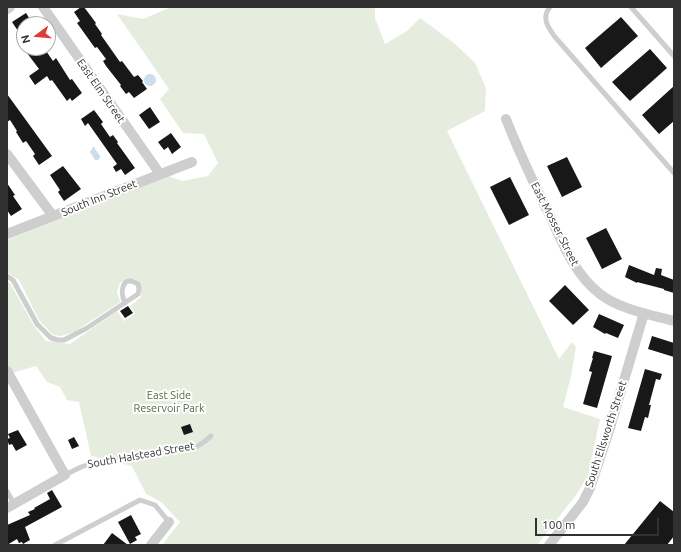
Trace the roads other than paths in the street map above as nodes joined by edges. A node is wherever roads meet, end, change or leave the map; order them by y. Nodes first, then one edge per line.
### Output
1 (10, 7) edge
2 (43, 7) edge
3 (550, 7) edge
4 (631, 7) edge
5 (7, 9) edge
6 (674, 56) edge
7 (506, 119) dead end
8 (7, 154) edge
9 (192, 162) dead end
10 (674, 173) edge
11 (160, 174) junction
12 (52, 216) junction
13 (7, 234) edge
14 (7, 276) edge
15 (125, 303) dead end
16 (644, 313) junction
17 (674, 321) edge
18 (7, 371) edge
19 (211, 436) dead end
20 (65, 475) junction
21 (7, 491) edge
22 (11, 506) edge
23 (170, 522) joint
24 (56, 545) edge
25 (151, 545) edge
26 (549, 545) edge

1 - 5 street
2 - 11 street, East Elm Street
3 - 10 lane
4 - 6 lane
7 - 16 street, East Mosser Street
8 - 12 street
9 - 11 street, South Inn Street
11 - 12 street, South Inn Street
12 - 13 street, South Inn Street
14 - 15 lane
16 - 17 street, East Mosser Street
16 - 26 street, South Ellsworth Street
18 - 20 street
19 - 20 lane, South Halstead Street
20 - 22 street, South Halstead Street
21 - 22 lane
23 - 24 lane
23 - 25 street

